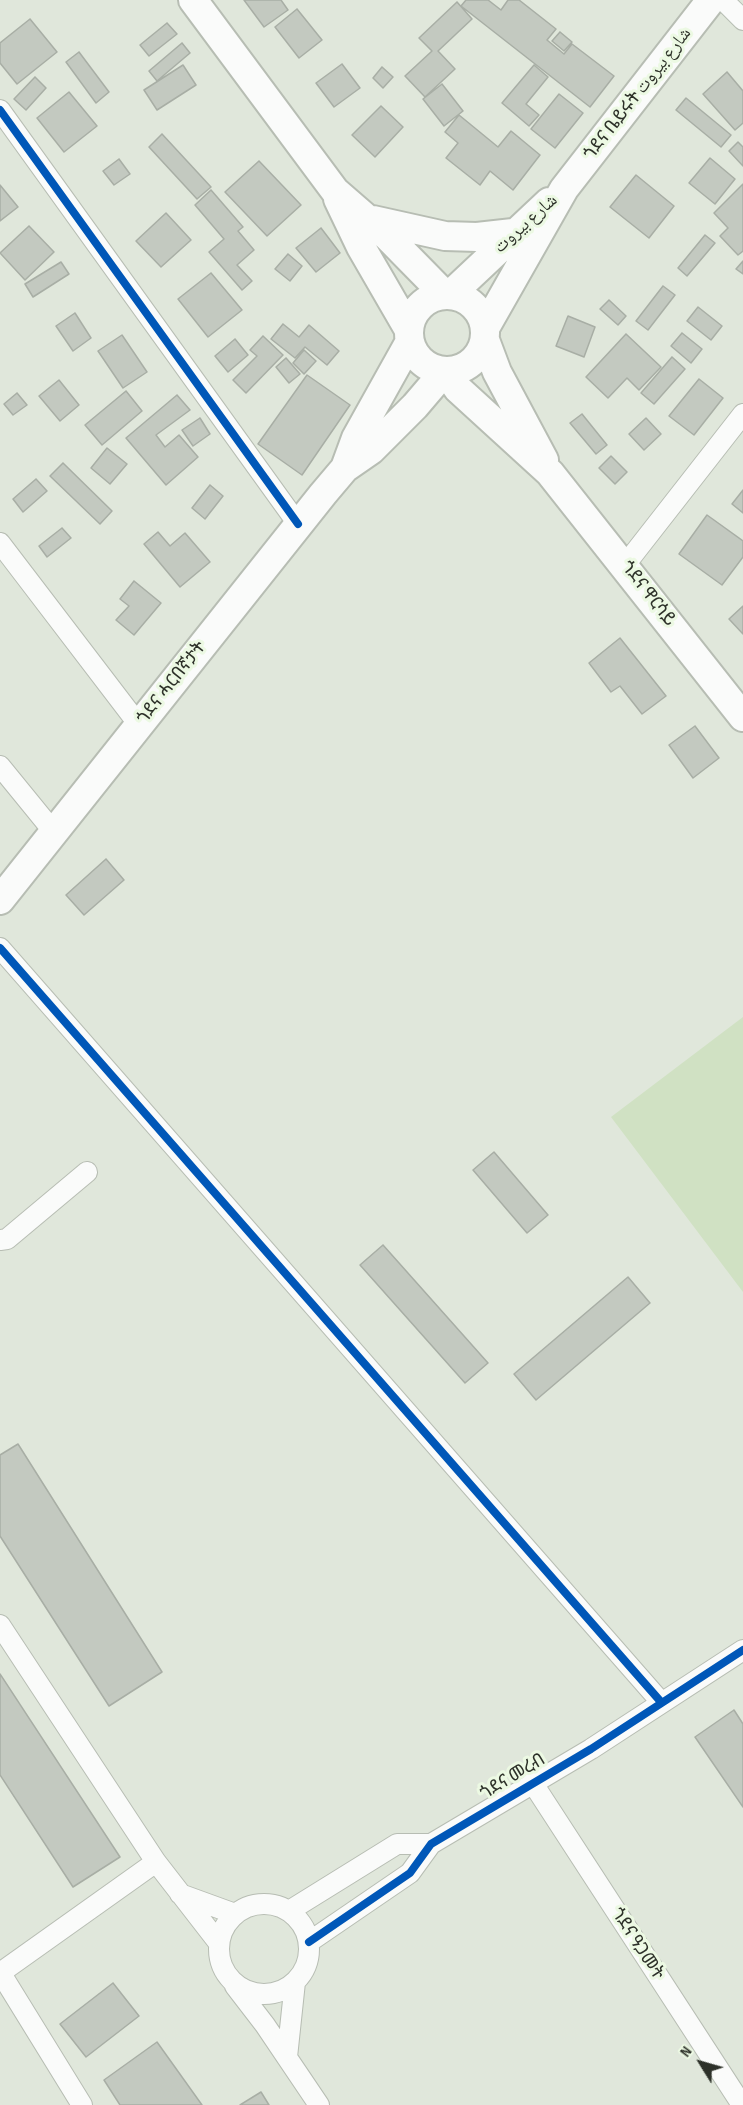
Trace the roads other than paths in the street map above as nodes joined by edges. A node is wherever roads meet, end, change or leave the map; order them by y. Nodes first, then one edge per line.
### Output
1 (193, 0) edge
2 (711, 0) edge
3 (723, 0) edge
4 (743, 20) edge
5 (0, 110) edge
6 (564, 189) junction
7 (335, 191) junction
8 (368, 219) junction
9 (513, 233) junction
10 (448, 295) junction
11 (485, 334) junction
12 (409, 336) junction
13 (445, 372) junction
14 (743, 414) edge
15 (345, 468) junction
16 (550, 472) junction
17 (298, 524) junction
18 (0, 543) edge
19 (625, 565) junction
20 (743, 717) edge
21 (139, 725) junction
22 (0, 766) edge
23 (53, 831) junction
24 (0, 900) edge
25 (0, 948) edge
26 (87, 1172) dead end
27 (0, 1240) edge
28 (0, 1624) edge
29 (743, 1650) edge
30 (661, 1702) junction
31 (532, 1782) junction
32 (431, 1844) junction
33 (156, 1862) junction
34 (341, 1879) junction
35 (180, 1894) junction
36 (359, 1908) junction
37 (289, 1911) junction
38 (235, 1914) junction
39 (218, 1942) junction
40 (309, 1942) junction
41 (0, 1972) edge
42 (227, 1977) junction
43 (296, 1982) junction
44 (287, 2057) junction
45 (82, 2105) edge
46 (319, 2105) edge
47 (742, 2105) edge

1 - 7 main road
2 - 6 main road, ጎደና ቤይሩት شارع بيروت
3 - 4 street
5 - 17 street
6 - 9 main road, شارع بيروت
6 - 11 main road, شارع بيروت
7 - 8 main road
7 - 12 main road
8 - 9 main road
8 - 10 main road
9 - 10 main road, شارع بيروت
10 - 11 main road
10 - 12 main road
11 - 13 main road
11 - 16 main road, ጎደና ዋርሳይ
12 - 13 main road
12 - 15 main road
13 - 15 main road
13 - 16 main road, ጎደና ዋርሳይ
14 - 19 street
15 - 17 main road, ጎደና ሓርበኛታት
16 - 19 main road, ጎደና ዋርሳይ
17 - 21 main road, ጎደና ሓርበኛታት
18 - 21 street
19 - 20 main road, ጎደና ዋርሳይ
21 - 23 main road, ጎደና ሓርበኛታት
22 - 23 street
23 - 24 main road, ጎደና ሓርበኛታት
25 - 30 street
26 - 27 street
28 - 33 street
29 - 30 street, ጎደና መረብ
30 - 31 street, ጎደና መረብ
31 - 32 street, ጎደና መረብ
31 - 47 street, ጎደና ዓጋመት
32 - 34 street
32 - 36 street, ጎደና መረብ
33 - 35 street
33 - 41 street
34 - 36 street
34 - 37 street
35 - 38 street
35 - 39 street
36 - 40 street, ጎደና መረብ
37 - 38 street
37 - 40 street
38 - 39 street
39 - 42 street
40 - 43 street
41 - 45 street
42 - 43 street
42 - 44 street
43 - 44 street
44 - 46 street

